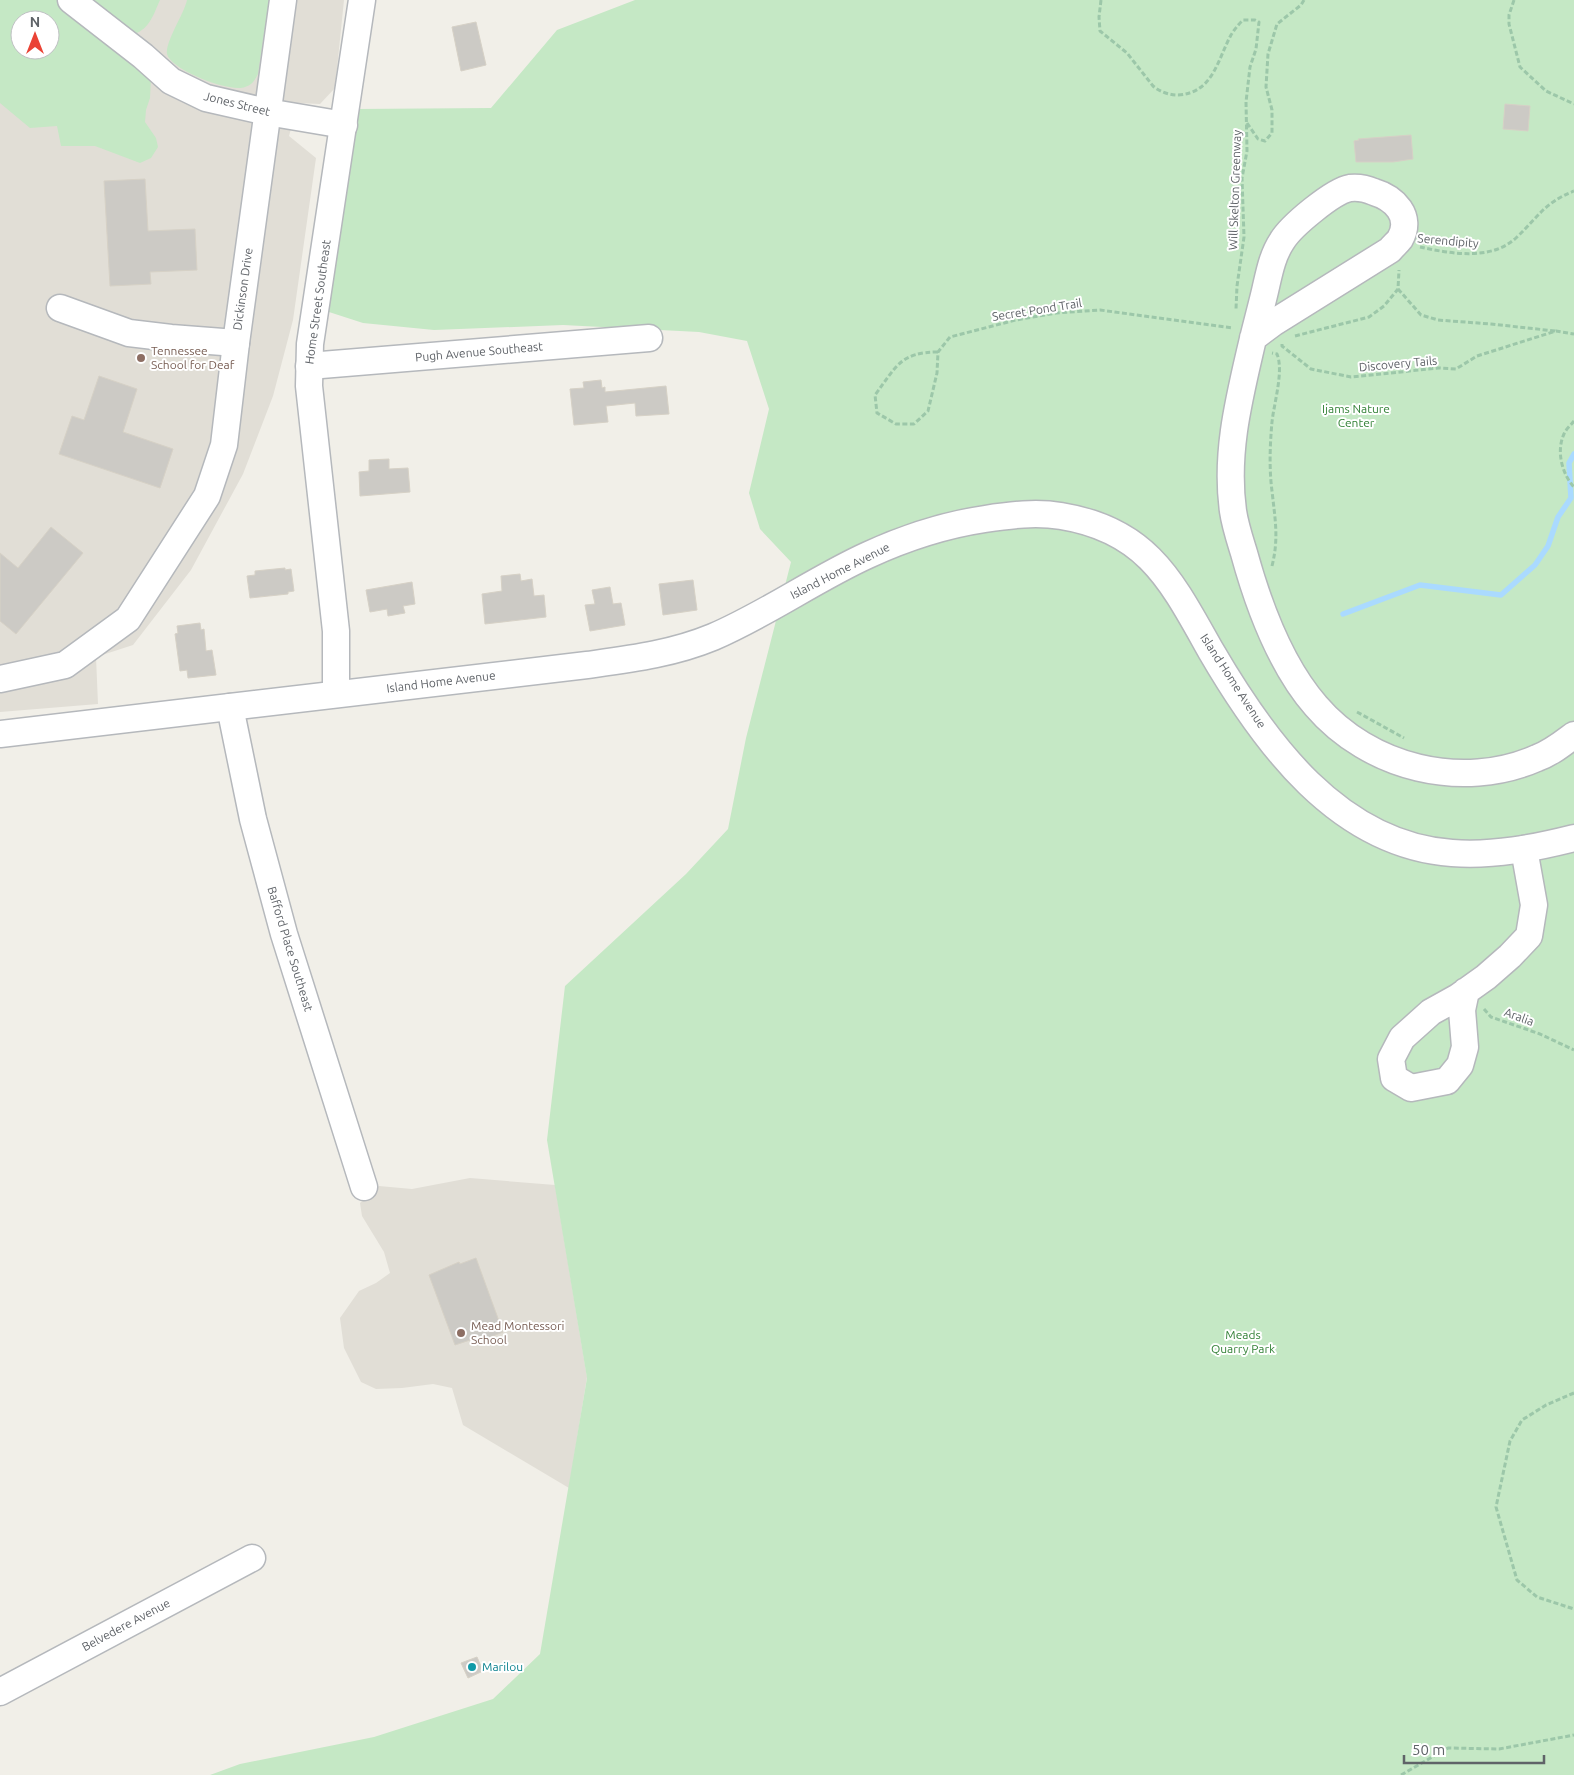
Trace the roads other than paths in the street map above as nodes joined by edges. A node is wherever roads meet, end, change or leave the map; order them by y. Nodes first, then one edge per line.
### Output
1 (71, 0) edge
2 (283, 0) edge
3 (362, 0) edge
4 (268, 112) junction
5 (344, 124) junction
6 (60, 308) dead end
7 (1244, 334) junction
8 (648, 338) dead end
9 (236, 343) junction
10 (310, 366) junction
11 (0, 679) edge
12 (336, 694) junction
13 (230, 707) junction
14 (0, 734) edge
15 (1574, 735) edge
16 (1574, 838) edge
17 (1524, 849) junction
18 (1466, 991) road end
19 (364, 1187) dead end
20 (252, 1558) dead end
21 (0, 1692) edge

1 - 4 street, Jones Street
2 - 4 street, Dickinson Drive
3 - 5 street, Home Street Southeast
4 - 5 street, Jones Street
4 - 9 street, Dickinson Drive
5 - 10 street, Home Street Southeast
6 - 9 street
7 - 7 street
7 - 15 street
8 - 10 street, Pugh Avenue Southeast
9 - 11 street, Dickinson Drive
10 - 12 street, Home Street Southeast
12 - 13 street, Island Home Avenue
12 - 17 street, Island Home Avenue
13 - 14 street, Island Home Avenue
13 - 19 street, Bafford Place Southeast
16 - 17 street, Island Home Avenue
17 - 18 street
20 - 21 street, Belvedere Avenue

